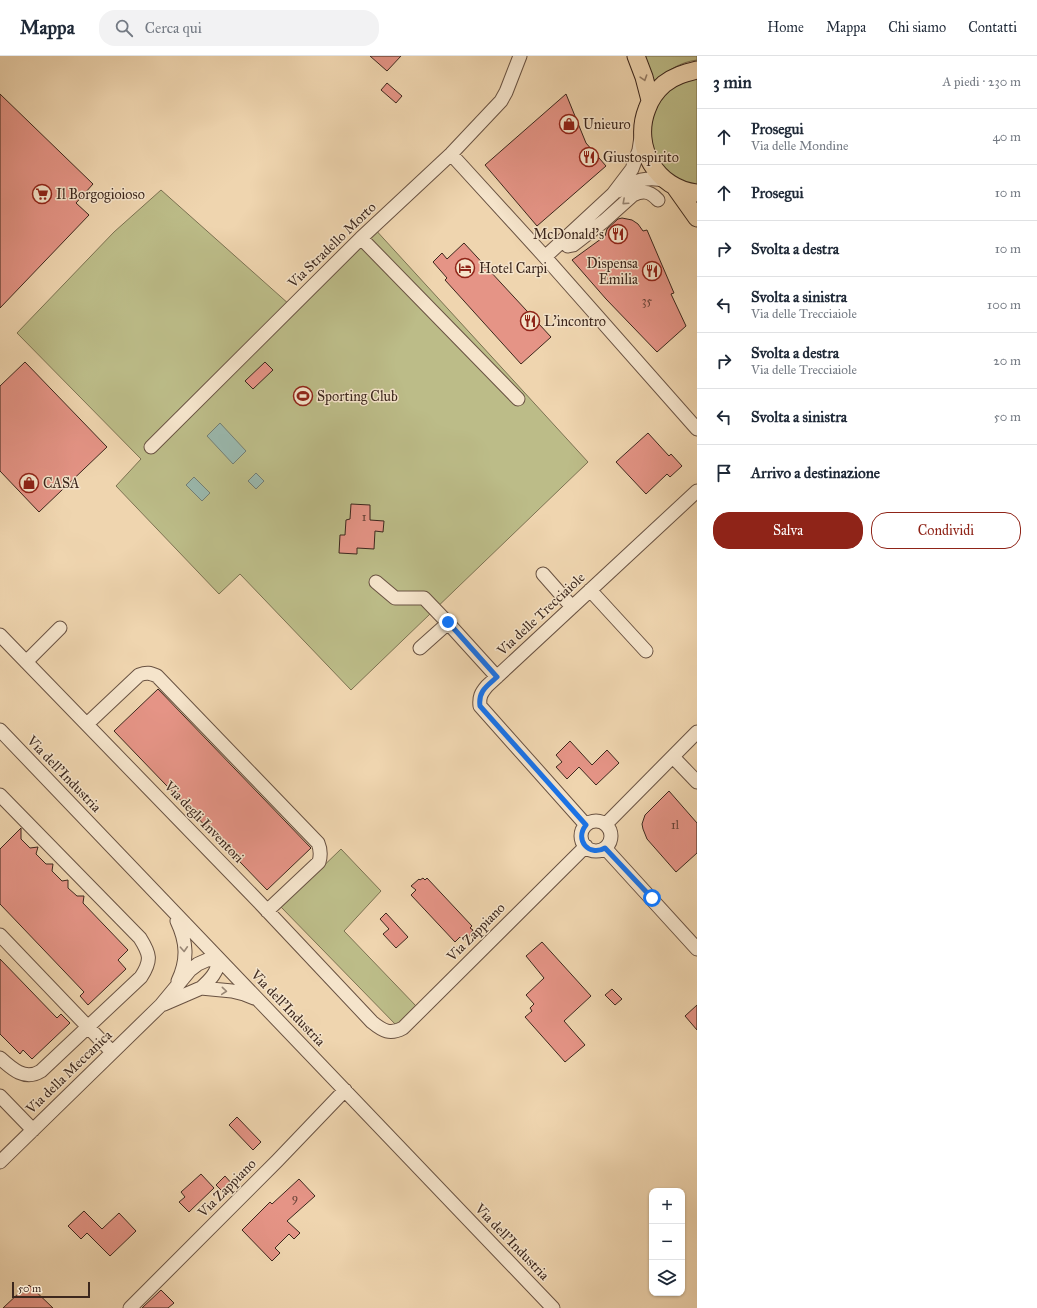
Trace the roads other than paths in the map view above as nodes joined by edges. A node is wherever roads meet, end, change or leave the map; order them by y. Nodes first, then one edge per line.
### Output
1 (520, 56) edge
2 (636, 56) edge
3 (697, 70) edge
4 (650, 100) junction
5 (644, 117) junction
6 (451, 154) junction
7 (670, 184) junction
8 (697, 193) edge
9 (613, 194) junction
10 (658, 200) dead end
11 (697, 218) edge
12 (361, 238) junction
13 (564, 240) junction
14 (545, 257) junction
15 (518, 399) dead end
16 (697, 429) edge
17 (151, 447) dead end
18 (697, 491) edge
19 (543, 574) dead end
20 (376, 582) dead end
21 (590, 590) junction
22 (572, 607) junction
23 (448, 622) junction
24 (60, 628) dead end
25 (0, 635) edge
26 (420, 648) dead end
27 (646, 651) dead end
28 (26, 662) junction
29 (497, 677) junction
30 (87, 724) junction
31 (0, 730) edge
32 (697, 732) edge
33 (673, 757) junction
34 (697, 782) edge
35 (0, 795) edge
36 (606, 824) junction
37 (586, 825) junction
38 (586, 846) junction
39 (605, 848) junction
40 (267, 911) junction
41 (173, 912) junction
42 (0, 935) edge
43 (697, 949) edge
44 (219, 959) junction
45 (201, 988) junction
46 (258, 1000) junction
47 (161, 1005) junction
48 (88, 1027) junction
49 (384, 1031) joint
50 (112, 1052) junction
51 (0, 1058) edge
52 (345, 1090) junction
53 (0, 1096) edge
54 (33, 1130) junction
55 (0, 1162) edge
56 (130, 1308) edge
57 (553, 1308) edge

1 - 6 street, Via Stradello Morto
2 -> 4 main road
3 - 4 main road
4 - 5 main road
5 - 7 main road
5 - 9 street
6 - 12 street, Via Stradello Morto
6 - 14 street
7 - 8 main road
7 - 9 street
7 - 11 main road
9 - 13 street
10 -> 13 street
12 - 15 street
12 - 17 street, Via Stradello Morto
13 - 14 street
14 - 16 street
18 - 21 street, Via delle Trecciaiole
19 - 22 street
20 - 23 street
21 - 22 street, Via delle Trecciaiole
21 - 27 street
22 - 29 street, Via delle Trecciaiole
23 - 26 street
23 - 29 street
24 - 28 street
25 - 28 street, Via degli Inventori
28 - 30 street, Via degli Inventori
29 - 37 street, Via delle Trecciaiole
30 - 40 street, Via degli Inventori
30 - 40 street
31 - 41 street, Via dell'Industria
32 - 33 street
33 - 34 street
33 - 36 street
35 - 48 street
36 - 37 street
36 - 39 street
37 - 38 street
38 - 39 street
38 - 49 street, Via Zappiano
39 - 43 street
40 - 49 street, Via degli Inventori
41 - 44 street, Via dell'Industria
41 -> 47 street, Via della Meccanica
42 - 48 street
44 - 45 street, Via della Meccanica
44 - 46 street, Via dell'Industria
44 - 47 street, Via della Meccanica
45 -> 46 street, Via della Meccanica
45 - 47 street, Via della Meccanica
46 - 52 street, Via dell'Industria
47 - 50 street, Via della Meccanica
48 - 50 street
48 - 51 street
50 - 54 street, Via della Meccanica
52 - 56 street, Via Zappiano
52 - 57 street, Via dell'Industria
53 - 54 street
54 - 55 street, Via della Meccanica

